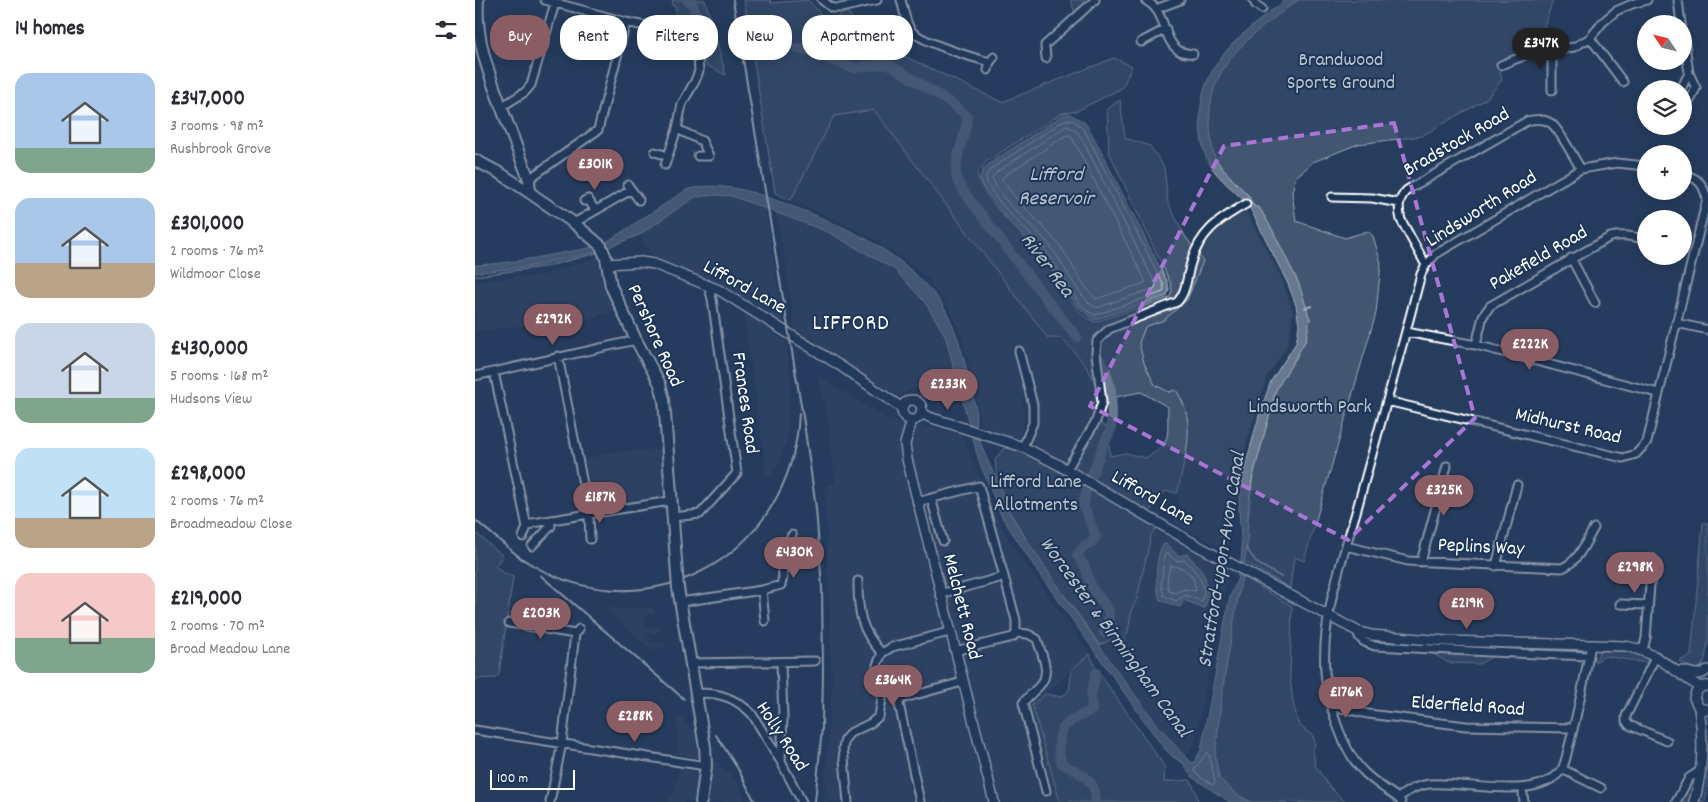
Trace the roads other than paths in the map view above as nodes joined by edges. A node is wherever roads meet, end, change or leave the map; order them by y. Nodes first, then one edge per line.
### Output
1 (478, 0) edge
2 (545, 0) edge
3 (822, 0) edge
4 (877, 0) edge
5 (901, 0) edge
6 (1095, 0) edge
7 (1145, 0) edge
8 (1180, 0) edge
9 (1253, 0) edge
10 (1647, 0) edge
11 (1678, 0) edge
12 (555, 3) junction
13 (1156, 9) junction
14 (1262, 10) dead end
15 (600, 15) edge
16 (1680, 15) edge
17 (627, 22) edge
18 (1166, 29) junction
19 (1590, 38) junction
20 (1141, 42) dead end
21 (1552, 51) junction
22 (1193, 54) dead end
23 (1046, 58) dead end
24 (616, 60) edge
25 (991, 63) dead end
26 (1501, 65) dead end
27 (1689, 70) edge
28 (1689, 73) junction
29 (1686, 80) edge
30 (1623, 82) dead end
31 (1552, 90) dead end
32 (1692, 97) edge
33 (501, 107) junction
34 (677, 129) junction
35 (655, 152) dead end
36 (668, 156) junction
37 (698, 156) dead end
38 (475, 160) edge
39 (665, 165) dead end
40 (1637, 165) edge
41 (1581, 169) junction
42 (1692, 177) edge
43 (529, 178) junction
44 (531, 192) junction
45 (1332, 197) dead end
46 (639, 200) dead end
47 (584, 201) dead end
48 (1399, 203) junction
49 (1246, 204) dead end
50 (595, 210) junction
51 (578, 223) junction
52 (1637, 238) edge
53 (1693, 252) joint
54 (1571, 258) junction
55 (607, 261) junction
56 (1426, 265) junction
57 (708, 285) junction
58 (1595, 303) dead end
59 (1676, 324) junction
60 (1708, 330) edge
61 (1406, 332) junction
62 (635, 340) junction
63 (1476, 345) junction
64 (1019, 352) dead end
65 (558, 356) junction
66 (494, 372) junction
67 (475, 376) edge
68 (1658, 393) junction
69 (1387, 401) junction
70 (902, 408) junction
71 (921, 412) junction
72 (912, 420) junction
73 (1023, 447) junction
74 (1447, 466) dead end
75 (1067, 469) junction
76 (1517, 485) dead end
77 (931, 498) junction
78 (670, 501) junction
79 (917, 502) junction
80 (589, 515) junction
81 (673, 517) junction
82 (551, 520) junction
83 (527, 527) junction
84 (1594, 528) dead end
85 (792, 535) dead end
86 (523, 537) dead end
87 (589, 539) dead end
88 (943, 541) dead end
89 (533, 546) dead end
90 (1346, 546) junction
91 (1652, 558) dead end
92 (1421, 562) junction
93 (1496, 566) junction
94 (1003, 577) junction
95 (858, 581) dead end
96 (762, 590) junction
97 (940, 594) junction
98 (680, 602) junction
99 (1620, 604) dead end
100 (1648, 606) junction
101 (1328, 616) junction
102 (765, 621) dead end
103 (509, 623) dead end
104 (1357, 631) junction
105 (949, 632) junction
106 (1016, 633) junction
107 (1591, 645) junction
108 (1643, 650) junction
109 (955, 651) junction
110 (882, 653) junction
111 (1589, 656) junction
112 (1656, 656) junction
113 (815, 661) dead end
114 (690, 663) junction
115 (781, 663) junction
116 (1707, 669) edge
117 (1677, 671) junction
118 (962, 682) junction
119 (1703, 686) edge
120 (695, 694) junction
121 (1694, 698) junction
122 (1332, 706) junction
123 (1703, 709) edge
124 (1708, 720) edge
125 (1573, 728) junction
126 (475, 730) edge
127 (1701, 733) junction
128 (1653, 736) junction
129 (1667, 741) dead end
130 (562, 743) junction
131 (1650, 744) dead end
132 (781, 762) junction
133 (706, 766) junction
134 (1562, 770) junction
135 (1701, 770) junction
136 (1601, 788) dead end
137 (1046, 791) dead end
138 (1523, 798) edge
139 (1399, 800) edge
140 (550, 802) edge
141 (701, 802) edge
142 (802, 802) edge
143 (848, 802) edge
144 (920, 802) edge
145 (994, 802) edge
146 (1677, 802) edge
147 (1694, 802) edge

1 - 33 main road
2 - 12 street
3 - 4 street
5 - 25 street
6 - 23 street
7 - 13 street
8 - 13 street
9 - 14 street
10 - 19 street
11 - 16 street
12 - 15 street
12 - 33 street
13 - 18 street
17 - 34 street
18 - 20 street
18 - 22 street
19 - 21 street
19 - 30 street
21 - 26 street
21 - 31 street
24 - 43 street
27 - 28 street
28 - 29 street
28 - 32 street
33 - 43 main road
34 - 36 street
34 - 37 street
35 - 36 street
36 - 39 street
38 - 44 main road, Pershore Road
40 - 41 street, Lindsworth Road
41 - 48 street, Bradstock Road
41 - 56 street, Lindsworth Road
42 - 53 street
43 - 44 main road
44 - 51 main road, Pershore Road
45 - 48 street
46 - 50 street
47 - 50 street
48 - 56 street, Bradstock Road
49 - 75 street
50 - 51 street
51 - 55 main road, Pershore Road
52 - 54 street, Pakefield Road
53 - 59 street
54 - 58 street
54 - 63 street, Pakefield Road
55 - 57 street, Lifford Lane
55 - 62 main road, Pershore Road
56 - 61 street, Lindsworth Road
57 - 70 street, Lifford Lane
57 - 81 street, Frances Road
59 - 60 street
59 - 68 street, Midhurst Road
61 - 63 street
61 - 69 street, Lindsworth Road
62 - 65 street
62 - 78 main road, Pershore Road
63 - 68 street
64 - 73 street
65 - 66 street
65 - 80 street
66 - 67 street
66 - 83 street
68 - 69 street, Midhurst Road
69 - 90 street, Lindsworth Road
70 - 71 street, Lifford Lane
70 - 72 street, Lifford Lane
71 - 72 street
71 - 73 street, Lifford Lane
72 - 79 street, Melchett Road
73 - 75 street, Lifford Lane
74 - 92 street
75 - 101 street, Lifford Lane
76 - 93 street
77 - 79 street
77 - 88 street
77 - 94 street
78 - 80 street
78 - 81 main road, Pershore Road
79 - 97 street, Melchett Road
80 - 82 street
80 - 87 street
81 - 98 main road, Pershore Road, bridge
82 - 83 street
82 - 89 street
83 - 86 street
84 - 93 street, Peplins Way
85 - 96 street
90 - 92 street, Peplins Way
90 - 101 street, Lindsworth Road
91 - 100 street
92 - 93 street, Peplins Way
94 - 97 street
94 - 106 street
95 - 110 street
96 - 98 street
96 - 102 street
97 - 105 street, Melchett Road
98 - 114 main road, Pershore Road
99 - 100 street
100 - 108 street
101 - 104 street, Lifford Lane
101 - 122 street, Lindsworth Road
103 - 130 street
104 - 107 street, Lifford Lane
104 - 111 street
105 - 109 street, Melchett Road
105 - 110 street
106 - 109 street
106 - 137 street
107 - 108 street, Lifford Lane
107 - 111 street
108 - 112 street, Lifford Lane
109 - 118 street, Melchett Road
110 - 143 street
111 - 125 street
112 - 117 street, Lifford Lane
112 - 128 street
113 - 115 street
114 - 115 street
114 - 120 main road, Pershore Road
115 - 132 street
116 - 117 street
116 - 119 street
117 - 119 street, Lifford Lane
117 - 121 street
118 - 144 street
118 - 145 street, Melchett Road
119 - 121 street
120 - 132 street, Holly Road
120 - 133 main road, Pershore Road
121 - 123 street
122 - 125 street, Elderfield Road
122 - 139 street, Lindsworth Road
123 - 127 street
124 - 127 street
125 - 134 street
126 - 130 street
127 - 135 street
128 - 129 street
128 - 131 street
130 - 133 street
130 - 140 street
132 - 142 street, Holly Road
133 - 141 main road, Pershore Road
134 - 136 street
134 - 138 street
135 - 146 street
135 - 147 street
138 - 139 street

